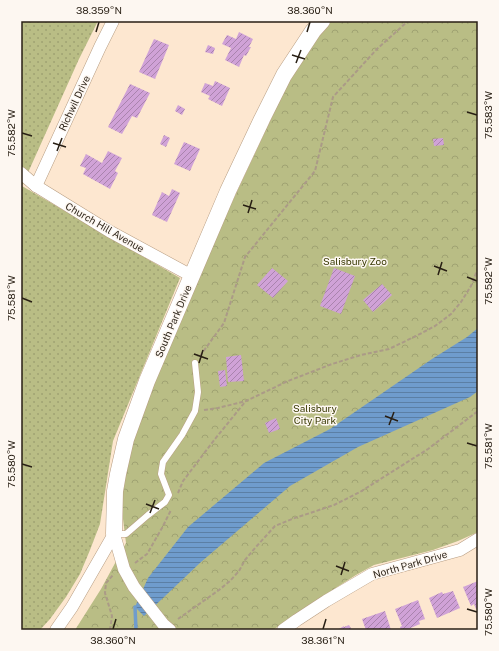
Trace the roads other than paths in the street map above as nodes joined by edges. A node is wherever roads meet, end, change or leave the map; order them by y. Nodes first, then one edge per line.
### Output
1 (113, 21) edge
2 (322, 21) edge
3 (21, 173) edge
4 (36, 186) junction
5 (192, 276) junction
6 (195, 363) road end
7 (114, 534) junction
8 (478, 539) edge
9 (56, 630) edge
10 (170, 630) edge
11 (283, 630) edge

1 - 4 street, Richwil Drive
2 - 5 street, South Park Drive
3 - 4 street, Church Hill Avenue
4 - 5 street, Church Hill Avenue
5 - 7 street, South Park Drive
6 - 7 lane
7 - 9 street, South Park Drive
7 - 10 street
8 - 11 street, North Park Drive

